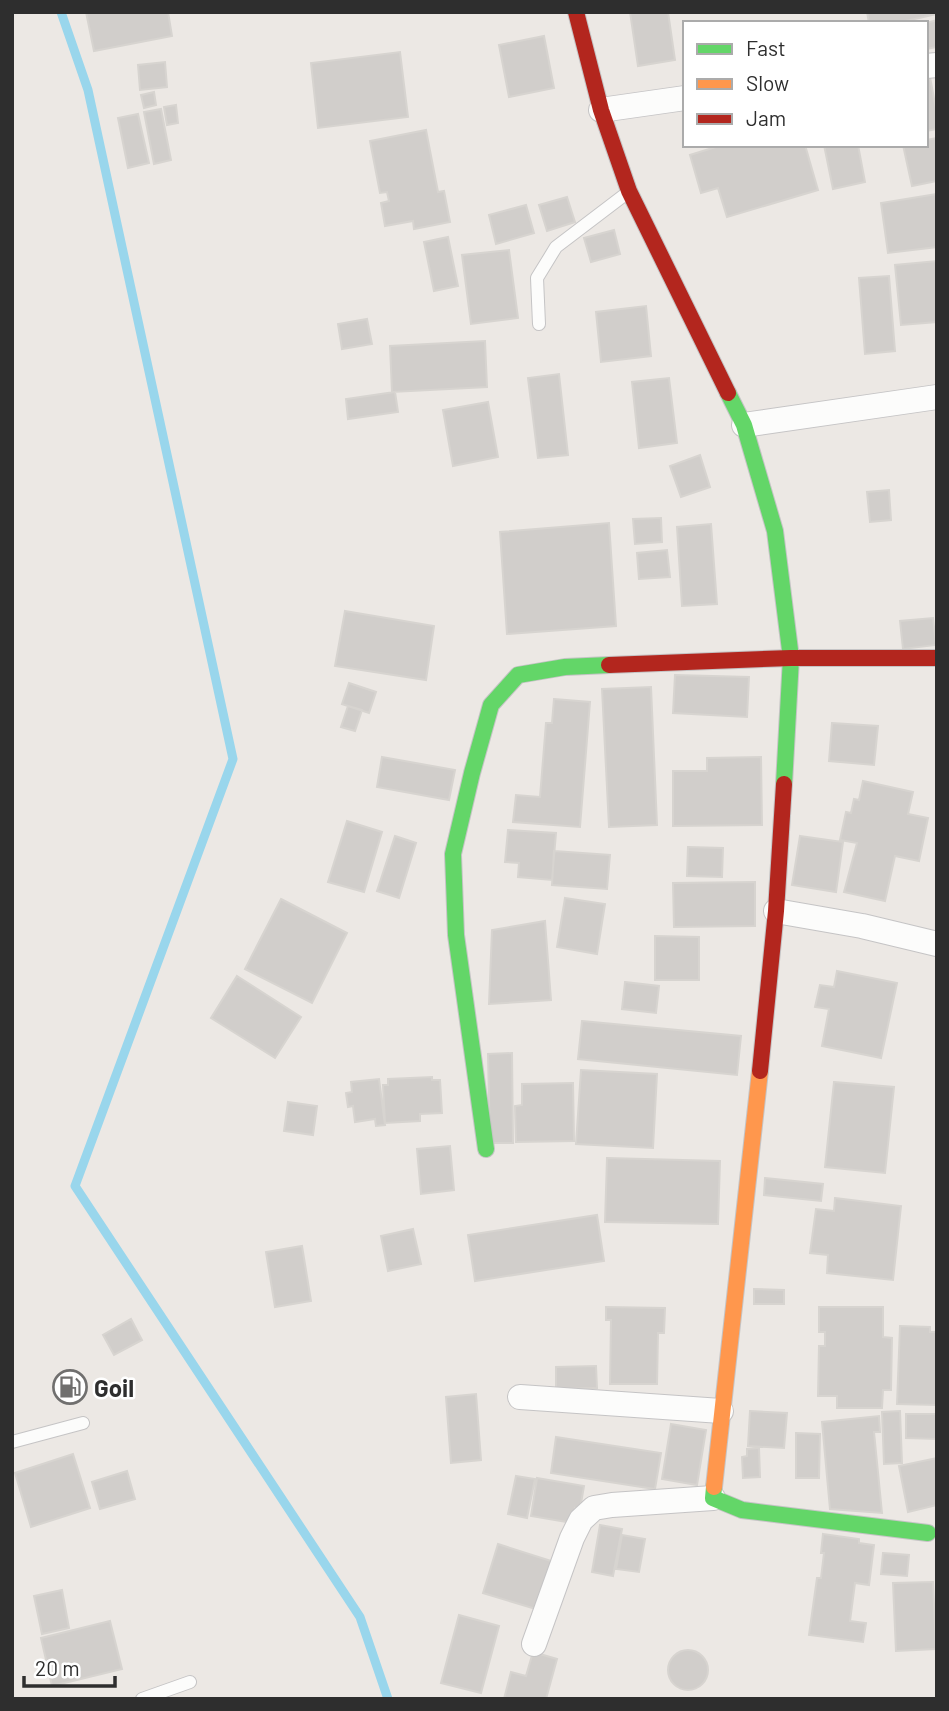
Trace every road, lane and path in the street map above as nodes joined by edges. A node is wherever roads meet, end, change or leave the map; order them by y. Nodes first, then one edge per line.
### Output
1 (576, 12) edge
2 (683, 98) edge
3 (601, 110) junction
4 (629, 191) junction
5 (539, 324) dead end
6 (937, 397) edge
7 (744, 425) junction
8 (937, 657) edge
9 (791, 658) junction
10 (776, 911) junction
11 (937, 944) edge
12 (486, 1149) dead end
13 (520, 1397) dead end
14 (721, 1411) junction
15 (83, 1423) dead end
16 (12, 1442) edge
17 (713, 1498) junction
18 (928, 1534) dead end
19 (534, 1644) dead end
20 (190, 1682) dead end
21 (142, 1699) edge

1 - 3 street
2 - 3 street
3 - 4 street
4 - 5 lane
4 - 7 street
6 - 7 street
7 - 9 street
8 - 9 street
9 - 10 street
9 - 12 street
10 - 11 street
10 - 14 street
13 - 14 street
14 - 17 street
15 - 16 lane
17 - 18 street
17 - 19 street
20 - 21 lane

